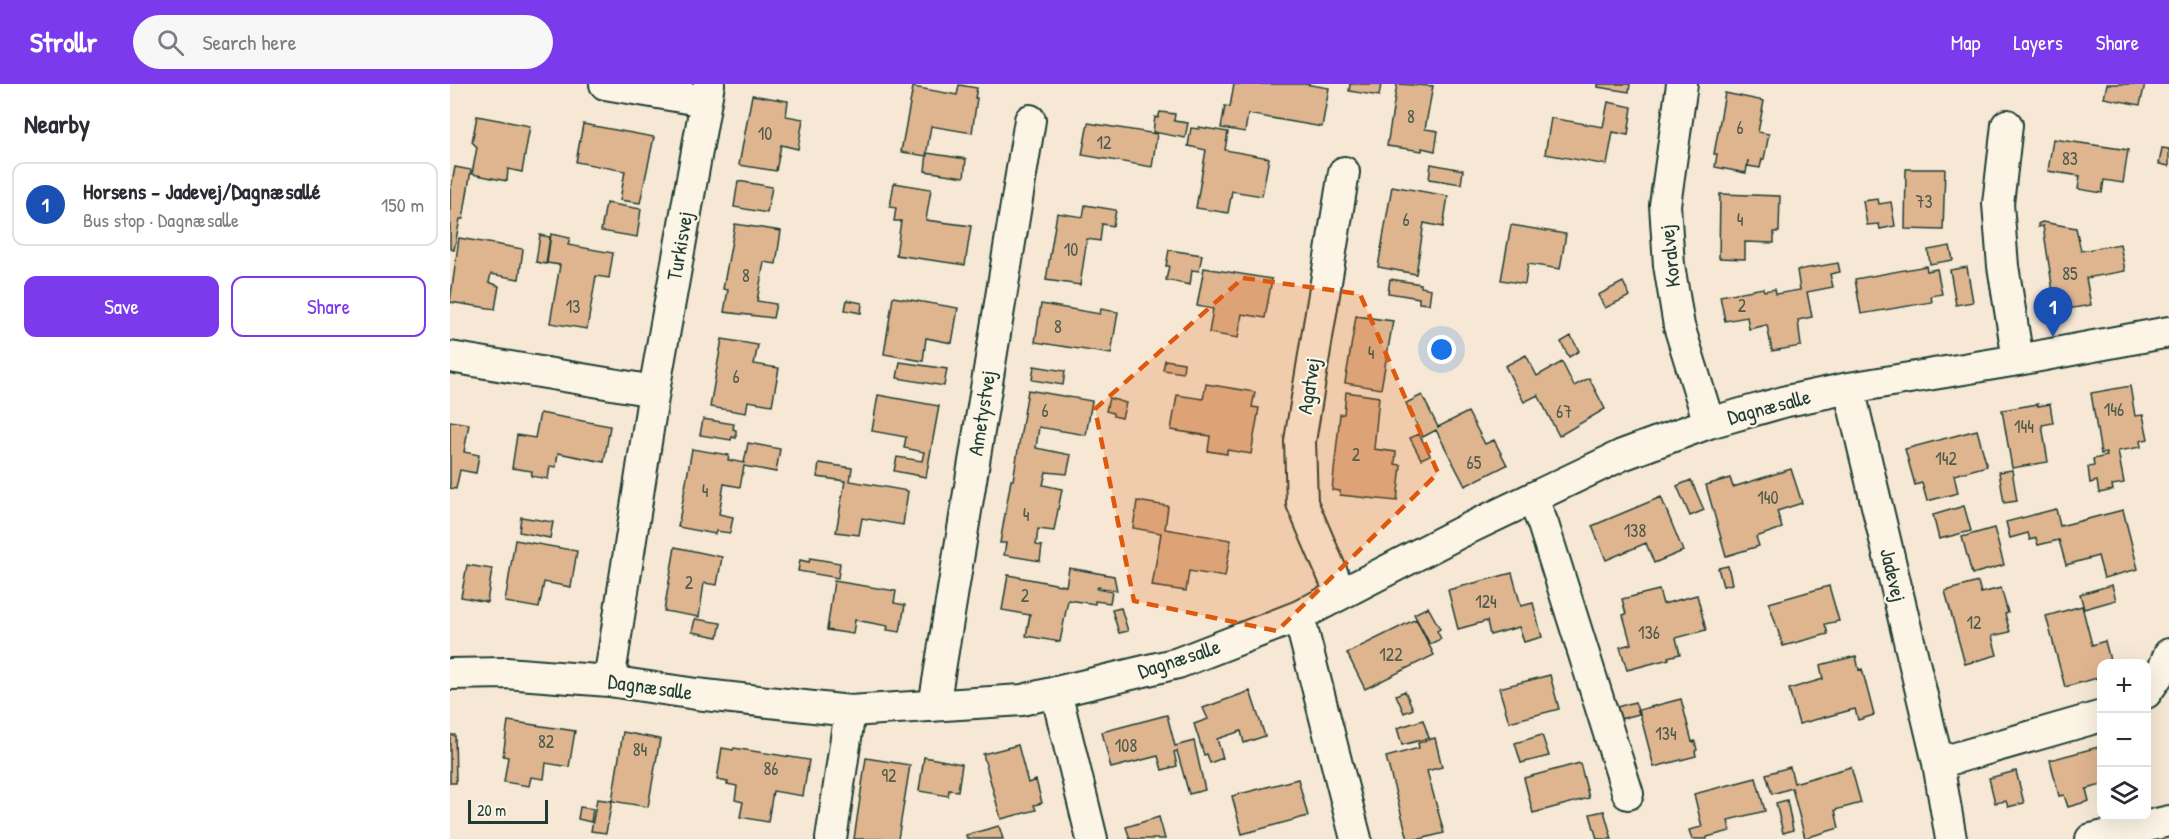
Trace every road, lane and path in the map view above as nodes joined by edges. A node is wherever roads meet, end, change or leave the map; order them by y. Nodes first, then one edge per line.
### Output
1 (605, 84) edge
2 (1682, 84) edge
3 (707, 93) edge
4 (1030, 120) dead end
5 (2007, 125) dead end
6 (1344, 172) dead end
7 (2169, 332) edge
8 (450, 357) edge
9 (2018, 360) junction
10 (1849, 388) junction
11 (654, 391) junction
12 (1709, 423) junction
13 (1533, 498) junction
14 (1341, 594) junction
15 (1299, 616) junction
16 (2169, 654) edge
17 (450, 674) edge
18 (609, 681) junction
19 (2151, 686) edge
20 (1056, 692) junction
21 (934, 706) junction
22 (850, 711) junction
23 (2097, 717) edge
24 (1938, 763) junction
25 (1628, 794) dead end
26 (2169, 821) edge
27 (831, 839) edge
28 (1092, 839) edge
29 (1356, 839) edge
30 (1951, 839) edge
31 (2091, 839) edge

1 - 3 street, Turkisvej
2 - 12 street, Koralvej
3 - 11 street, Turkisvej
4 - 21 street, Ametystvej
5 - 9 street
6 - 14 street, Agatvej
7 - 9 street, Dagnæsalle
8 - 11 street
9 - 10 street, Dagnæsalle
10 - 12 street, Dagnæsalle
10 - 24 street, Jadevej
11 - 18 street, Turkisvej
12 - 13 street, Dagnæsalle
13 - 14 street, Dagnæsalle
13 - 25 street
14 - 15 street, Dagnæsalle
15 - 20 street, Dagnæsalle
15 - 29 street
16 - 19 street
17 - 18 street, Dagnæsalle
18 - 22 street, Dagnæsalle
20 - 21 street, Dagnæsalle
20 - 28 street
21 - 22 street, Dagnæsalle
22 - 27 street
23 - 24 street
24 - 30 street, Jadevej
26 - 31 street

